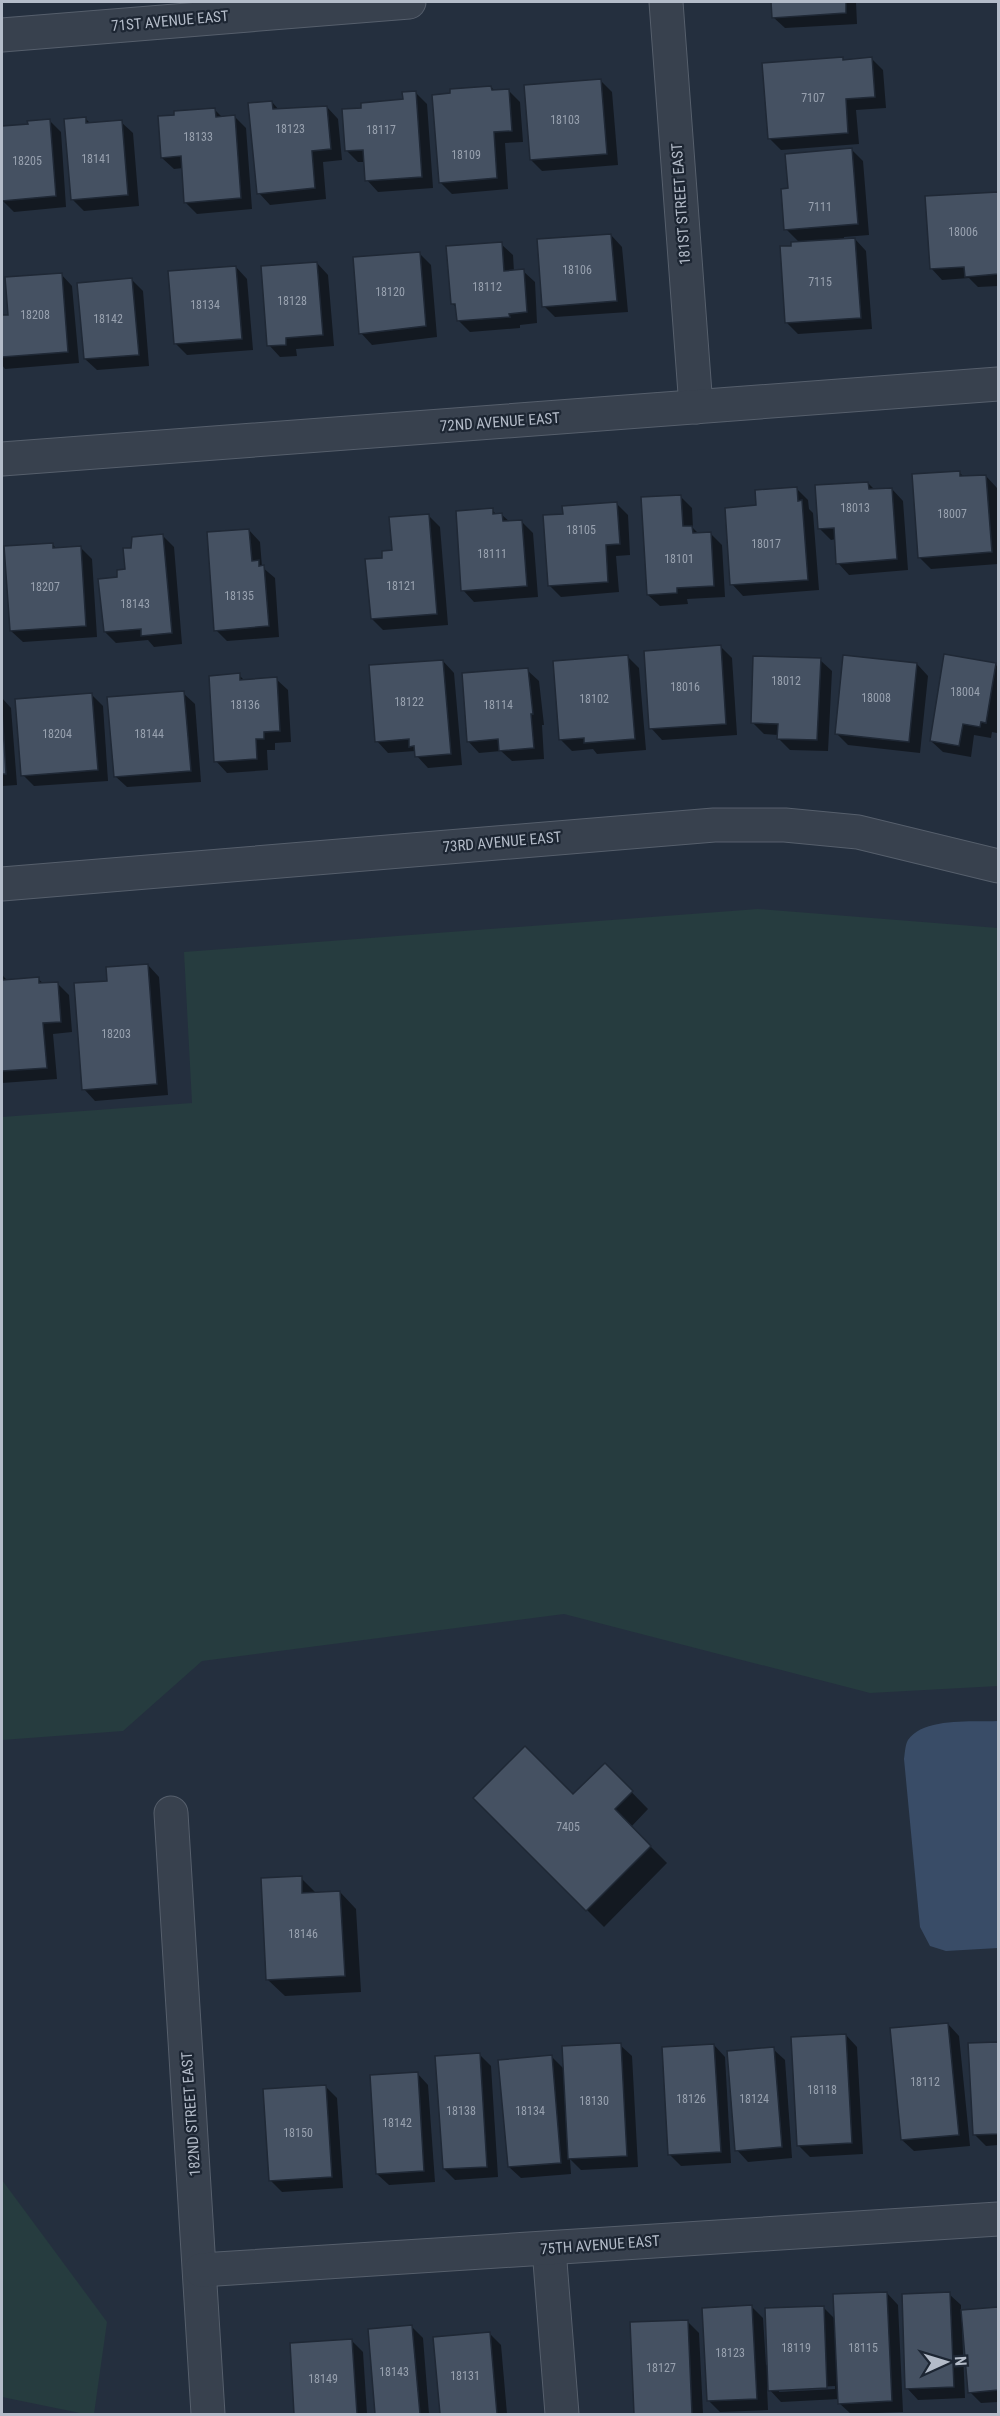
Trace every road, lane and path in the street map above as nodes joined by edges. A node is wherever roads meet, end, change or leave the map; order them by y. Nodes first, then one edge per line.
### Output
1 (409, 2) edge
2 (666, 2) edge
3 (2, 35) edge
4 (999, 384) edge
5 (696, 407) junction
6 (2, 459) edge
7 (999, 866) edge
8 (2, 884) edge
9 (171, 1813) dead end
10 (999, 2219) edge
11 (549, 2249) junction
12 (201, 2270) junction
13 (208, 2415) edge
14 (562, 2415) edge

1 - 3 street, 71ST AVENUE EAST
2 - 5 street, 181ST STREET EAST
4 - 5 street, 72ND AVENUE EAST
5 - 6 street, 72ND AVENUE EAST
7 - 8 street, 73RD AVENUE EAST
9 - 12 street, 182ND STREET EAST
10 - 11 street, 75TH AVENUE EAST
11 - 12 street, 75TH AVENUE EAST
11 - 14 street
12 - 13 street, 182ND STREET EAST

